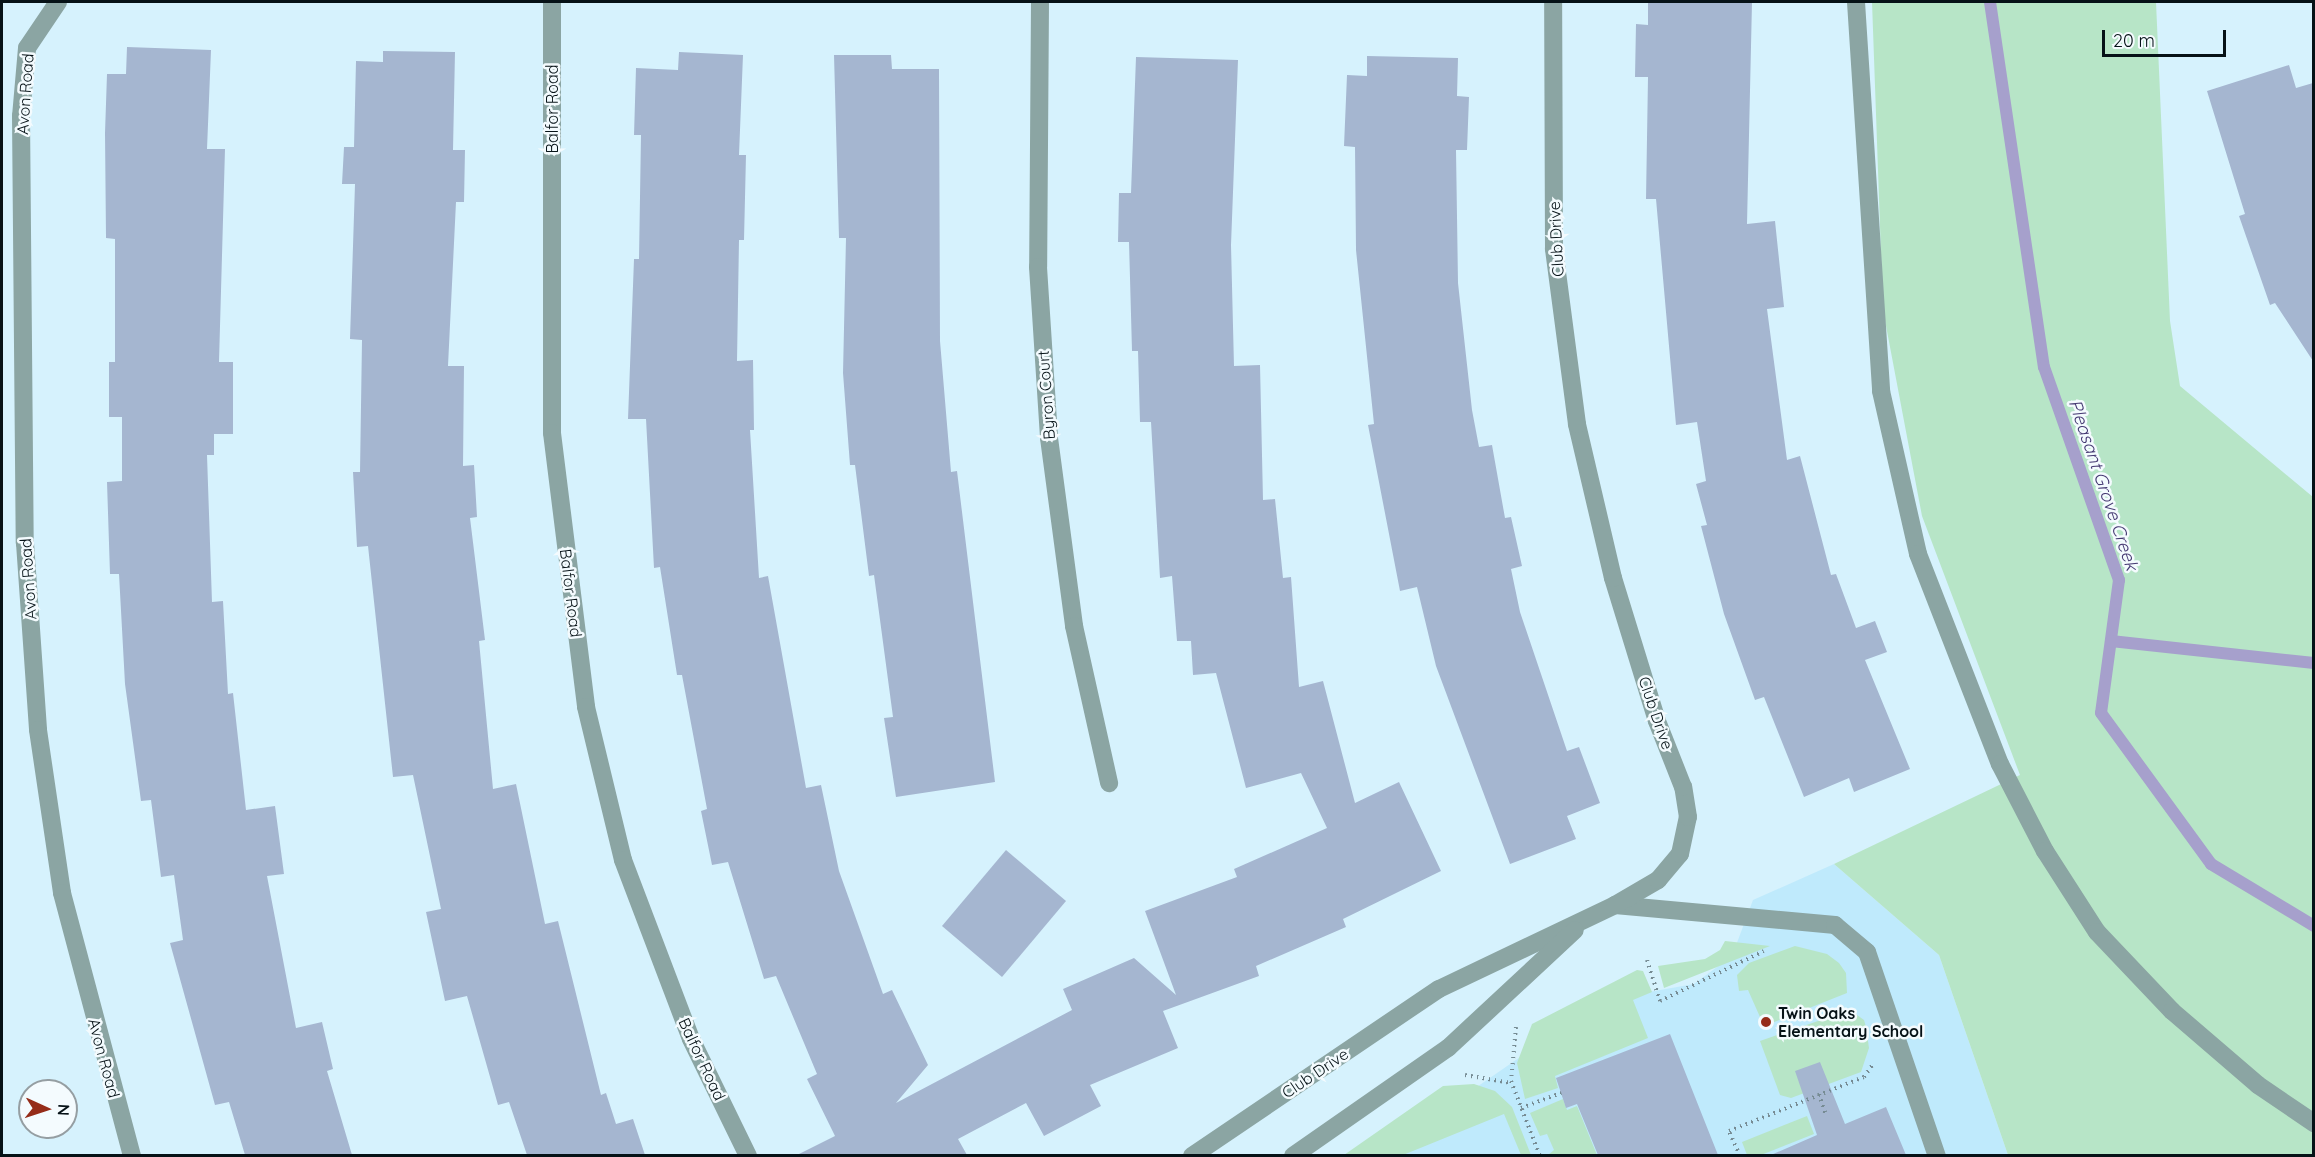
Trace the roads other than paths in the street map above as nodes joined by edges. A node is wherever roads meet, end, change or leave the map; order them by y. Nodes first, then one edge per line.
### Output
1 (58, 2) edge
2 (552, 2) edge
3 (1040, 2) edge
4 (1553, 2) edge
5 (1856, 2) edge
6 (1109, 783) dead end
7 (1615, 905) junction
8 (1589, 917) junction
9 (2313, 1123) edge
10 (132, 1155) edge
11 (748, 1155) edge
12 (1192, 1155) edge
13 (1293, 1155) edge
14 (1937, 1155) edge

1 - 10 street, Avon Road
2 - 11 street, Balfor Road
3 - 6 street, Byron Court
4 - 7 street, Club Drive
5 - 9 street
7 - 8 street, Club Drive
7 - 14 street
8 - 12 street, Club Drive
8 - 13 street

